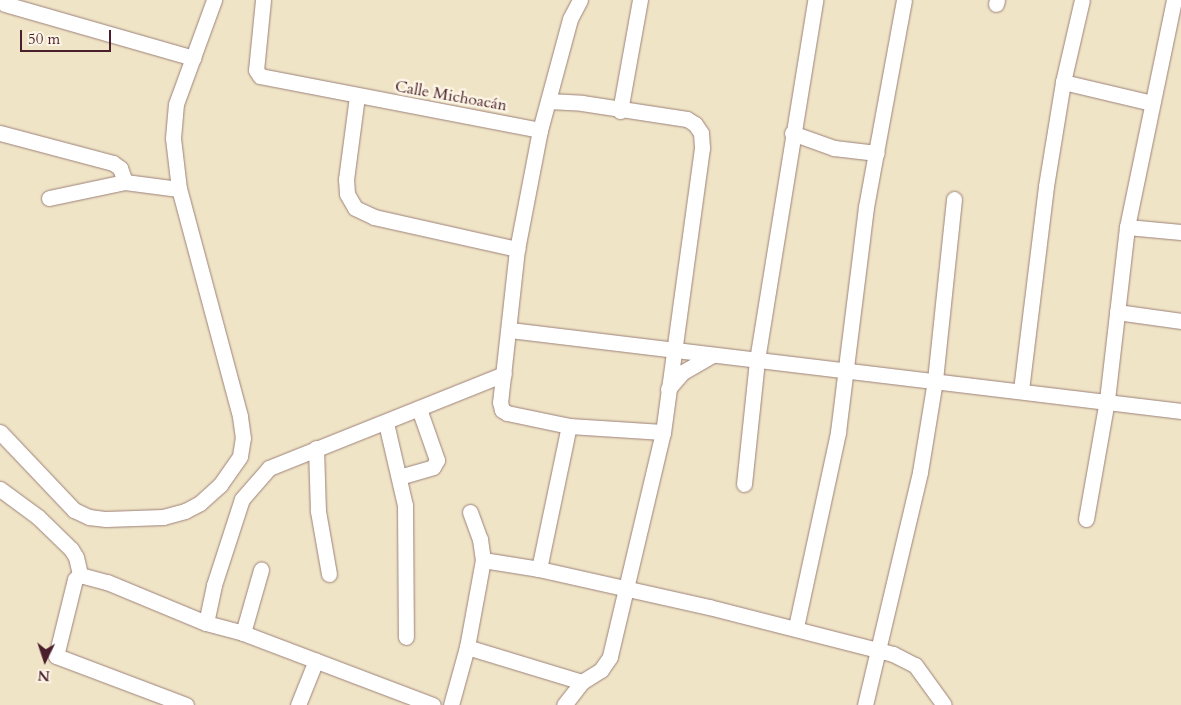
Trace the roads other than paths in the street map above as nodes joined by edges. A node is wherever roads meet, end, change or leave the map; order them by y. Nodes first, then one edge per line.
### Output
1 (214, 0) edge
2 (263, 0) edge
3 (580, 0) edge
4 (640, 0) edge
5 (815, 0) edge
6 (904, 0) edge
7 (1082, 0) edge
8 (1174, 0) edge
9 (5, 4) dead end
10 (193, 58) junction
11 (1063, 82) junction
12 (357, 96) junction
13 (548, 101) junction
14 (1152, 103) junction
15 (620, 111) junction
16 (540, 130) junction
17 (0, 133) edge
18 (792, 133) junction
19 (877, 153) junction
20 (126, 182) junction
21 (179, 189) junction
22 (49, 198) dead end
23 (954, 199) dead end
24 (1128, 227) junction
25 (1181, 232) edge
26 (517, 249) junction
27 (1117, 312) junction
28 (1181, 321) edge
29 (510, 330) junction
30 (672, 348) junction
31 (714, 355) junction
32 (757, 360) junction
33 (846, 370) junction
34 (504, 374) junction
35 (935, 380) junction
36 (668, 390) junction
37 (1021, 390) junction
38 (1106, 400) junction
39 (419, 409) junction
40 (1181, 411) edge
41 (386, 422) junction
42 (569, 426) junction
43 (0, 432) edge
44 (663, 432) junction
45 (316, 448) junction
46 (400, 477) junction
47 (744, 484) dead end
48 (0, 489) edge
49 (229, 492) junction
50 (470, 512) dead end
51 (1086, 519) dead end
52 (483, 560) junction
53 (261, 570) dead end
54 (539, 570) junction
55 (329, 574) dead end
56 (80, 575) junction
57 (624, 589) junction
58 (206, 623) junction
59 (796, 627) junction
60 (243, 633) junction
61 (406, 636) dead end
62 (467, 647) junction
63 (878, 649) junction
64 (316, 660) junction
65 (582, 682) junction
66 (186, 705) edge
67 (298, 705) edge
68 (433, 705) edge
69 (451, 705) edge
70 (564, 705) edge
71 (865, 705) edge
72 (944, 705) edge

1 - 10 street
2 - 12 street, Calle Michoacán
3 - 13 street
4 - 15 street
5 - 18 street
6 - 19 street
7 - 11 street
8 - 14 street
9 - 10 street
10 - 21 street
11 - 14 street
11 - 37 street
12 - 16 street, Calle Michoacán
12 - 26 street
13 - 15 street
13 - 16 street
14 - 24 street
15 - 30 street
16 - 26 street
17 - 20 street
18 - 19 street
18 - 32 street
19 - 33 street
20 - 21 street
20 - 22 street
21 - 49 street
23 - 35 street
24 - 25 street
24 - 27 street
26 - 29 street
27 - 28 street
27 - 38 street
29 - 30 street
29 - 34 street
30 - 31 street
30 - 36 street
31 - 32 street
31 - 36 street
32 - 33 street
32 - 47 street
33 - 35 street
33 - 59 street
34 - 39 street
34 - 42 street
35 - 37 street
35 - 63 street
36 - 44 street
37 - 38 street
38 - 40 street
38 - 51 street
39 - 41 street
39 - 46 street
41 - 45 street
41 - 46 street
42 - 44 street
42 - 54 street
43 - 49 street
44 - 57 street
45 - 49 street
45 - 55 street
46 - 61 street
48 - 56 street
49 - 58 street
50 - 52 street
52 - 54 street
52 - 62 street
53 - 60 street
54 - 57 street
56 - 58 street
56 - 66 street
57 - 59 street
57 - 65 street
58 - 60 street
59 - 63 street
60 - 64 street
62 - 65 street
62 - 69 street
63 - 71 street
63 - 72 street
64 - 67 street
64 - 68 street
65 - 70 street

